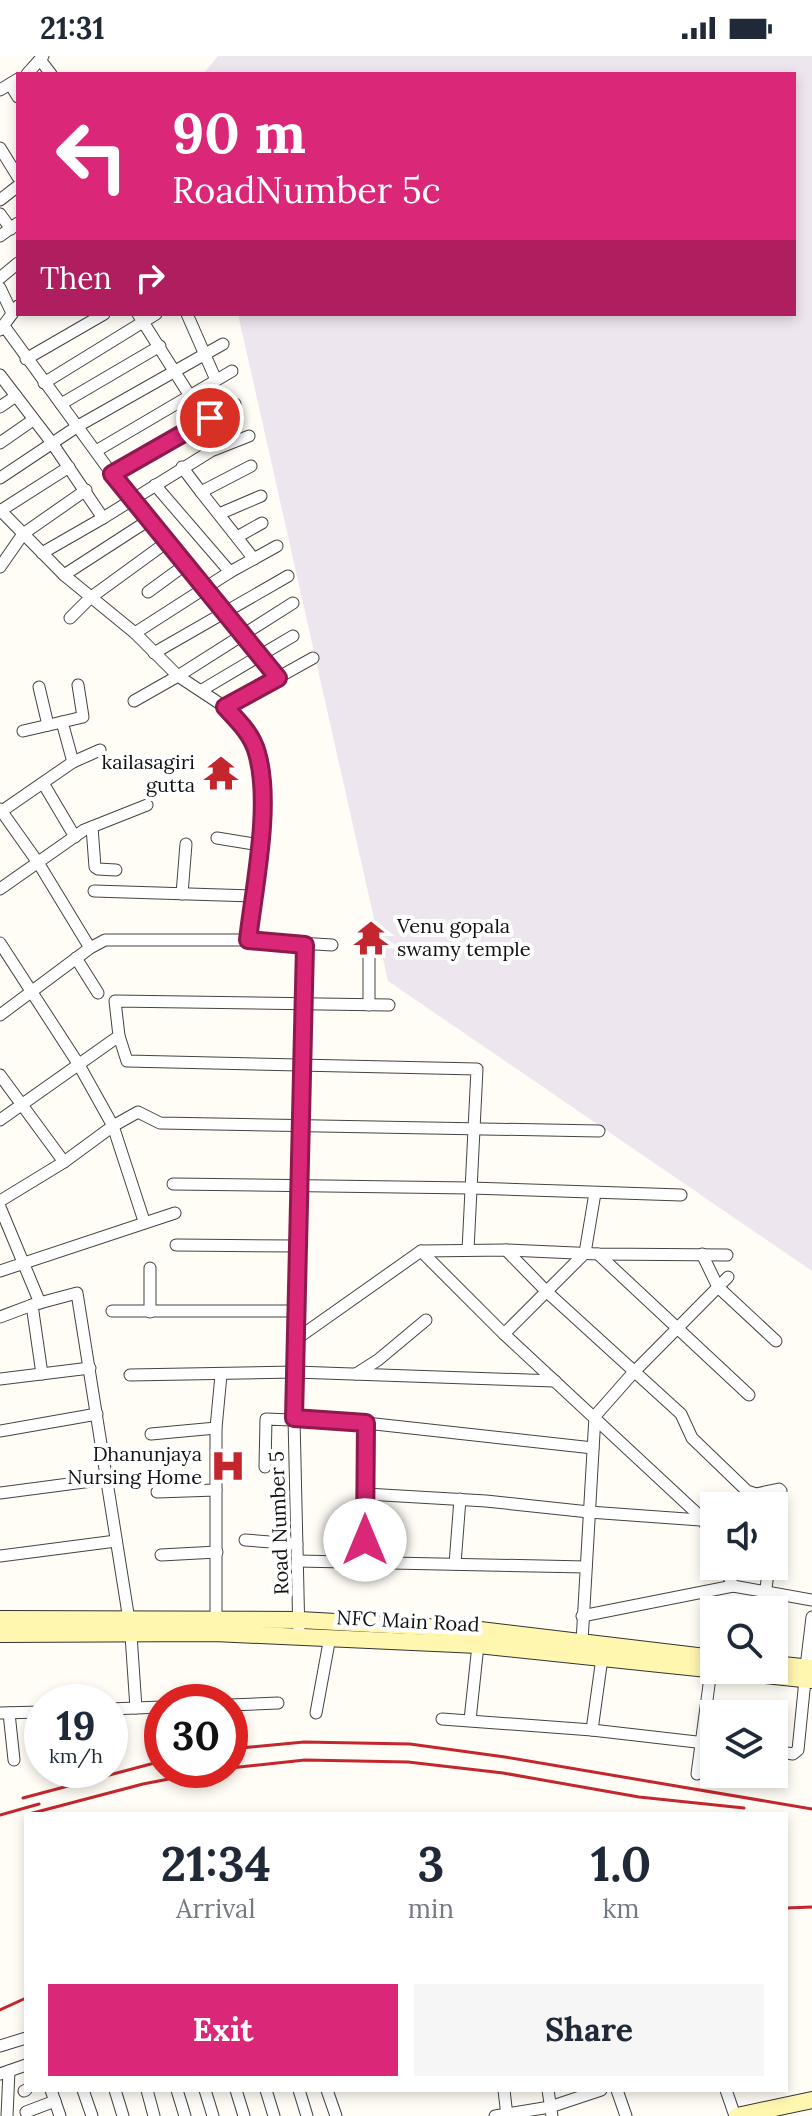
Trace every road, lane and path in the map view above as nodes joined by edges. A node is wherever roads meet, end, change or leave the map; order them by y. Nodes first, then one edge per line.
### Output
1 (0, 148) edge
2 (16, 172) edge
3 (16, 188) edge
4 (0, 200) edge
5 (0, 214) edge
6 (15, 226) edge
7 (0, 236) edge
8 (16, 265) edge
9 (0, 278) edge
10 (0, 288) edge
11 (15, 310) edge
12 (101, 316) edge
13 (188, 316) edge
14 (141, 319) edge
15 (2, 328) edge
16 (223, 344) dead end
17 (160, 346) junction
18 (206, 353) junction
19 (26, 359) junction
20 (174, 370) junction
21 (232, 371) dead end
22 (0, 375) edge
23 (216, 380) junction
24 (44, 383) junction
25 (16, 396) junction
26 (190, 396) junction
27 (61, 404) junction
28 (235, 404) dead end
29 (0, 407) edge
30 (33, 420) junction
31 (78, 426) junction
32 (249, 436) dead end
33 (0, 443) edge
34 (52, 443) junction
35 (96, 451) junction
36 (251, 466) dead end
37 (69, 467) junction
38 (182, 467) junction
39 (112, 474) junction
40 (0, 478) edge
41 (155, 485) junction
42 (86, 490) junction
43 (201, 492) junction
44 (261, 496) dead end
45 (131, 499) junction
46 (0, 510) edge
47 (219, 514) junction
48 (103, 518) junction
49 (149, 520) junction
50 (262, 523) dead end
51 (23, 534) junction
52 (237, 537) junction
53 (167, 542) junction
54 (277, 546) dead end
55 (42, 553) junction
56 (254, 559) junction
57 (185, 565) junction
58 (0, 567) edge
59 (230, 572) junction
60 (64, 575) junction
61 (288, 576) dead end
62 (205, 589) junction
63 (148, 592) dead end
64 (90, 598) junction
65 (293, 603) dead end
66 (224, 611) junction
67 (70, 618) dead end
68 (135, 633) junction
69 (244, 634) junction
70 (293, 636) dead end
71 (154, 653) junction
72 (260, 656) junction
73 (313, 658) dead end
74 (178, 676) junction
75 (278, 678) junction
76 (78, 685) dead end
77 (39, 687) dead end
78 (202, 690) junction
79 (134, 701) dead end
80 (225, 707) junction
81 (62, 722) junction
82 (48, 725) junction
83 (23, 731) dead end
84 (100, 750) dead end
85 (73, 762) junction
86 (43, 783) junction
87 (147, 805) dead end
88 (1, 810) edge
89 (92, 827) junction
90 (75, 837) junction
91 (217, 838) dead end
92 (186, 844) dead end
93 (260, 845) junction
94 (39, 864) junction
95 (116, 870) dead end
96 (0, 889) edge
97 (94, 891) dead end
98 (182, 894) junction
99 (253, 896) junction
100 (248, 940) junction
101 (0, 943) edge
102 (305, 945) junction
103 (332, 945) dead end
104 (90, 948) junction
105 (369, 950) dead end
106 (76, 958) junction
107 (31, 992) junction
108 (98, 993) dead end
109 (302, 1004) junction
110 (369, 1005) junction
111 (389, 1005) dead end
112 (0, 1015) edge
113 (116, 1037) junction
114 (301, 1064) junction
115 (79, 1065) junction
116 (0, 1075) edge
117 (21, 1105) junction
118 (0, 1120) edge
119 (113, 1126) junction
120 (300, 1126) junction
121 (472, 1129) junction
122 (599, 1131) dead end
123 (64, 1162) junction
124 (173, 1184) dead end
125 (298, 1187) junction
126 (470, 1188) junction
127 (595, 1193) junction
128 (681, 1195) dead end
129 (0, 1204) edge
130 (175, 1213) dead end
131 (144, 1221) junction
132 (176, 1245) dead end
133 (297, 1246) junction
134 (468, 1250) junction
135 (506, 1250) junction
136 (421, 1251) junction
137 (585, 1253) junction
138 (598, 1254) junction
139 (702, 1254) junction
140 (727, 1255) dead end
141 (24, 1263) junction
142 (150, 1268) dead end
143 (0, 1271) edge
144 (728, 1277) dead end
145 (718, 1287) junction
146 (547, 1292) junction
147 (36, 1304) junction
148 (112, 1311) dead end
149 (296, 1311) junction
150 (150, 1312) junction
151 (0, 1317) edge
152 (426, 1320) dead end
153 (678, 1329) junction
154 (504, 1334) junction
155 (295, 1340) junction
156 (776, 1341) dead end
157 (90, 1368) junction
158 (295, 1372) junction
159 (633, 1373) junction
160 (42, 1374) junction
161 (356, 1374) junction
162 (130, 1375) dead end
163 (221, 1375) junction
164 (0, 1379) edge
165 (555, 1381) junction
166 (749, 1395) dead end
167 (97, 1414) junction
168 (595, 1416) junction
169 (294, 1418) junction
170 (366, 1423) junction
171 (216, 1428) junction
172 (0, 1431) edge
173 (151, 1434) dead end
174 (593, 1448) junction
175 (265, 1467) dead end
176 (107, 1479) junction
177 (216, 1490) junction
178 (157, 1492) dead end
179 (750, 1492) edge
180 (756, 1492) edge
181 (781, 1492) edge
182 (0, 1493) edge
183 (366, 1494) junction
184 (460, 1499) junction
185 (589, 1512) junction
186 (700, 1513) edge
187 (700, 1519) edge
188 (245, 1540) dead end
189 (116, 1541) junction
190 (297, 1544) junction
191 (217, 1552) junction
192 (161, 1555) dead end
193 (0, 1556) edge
194 (298, 1561) junction
195 (365, 1562) junction
196 (455, 1564) junction
197 (586, 1567) junction
198 (730, 1580) edge
199 (766, 1580) edge
200 (733, 1586) junction
201 (764, 1591) junction
202 (764, 1596) edge
203 (812, 1600) edge
204 (582, 1616) junction
205 (812, 1617) edge
206 (216, 1618) junction
207 (0, 1619) edge
208 (130, 1627) junction
209 (300, 1628) junction
210 (0, 1634) edge
211 (330, 1637) junction
212 (582, 1642) junction
213 (478, 1645) junction
214 (644, 1656) junction
215 (602, 1658) junction
216 (700, 1663) edge
217 (788, 1668) edge
218 (788, 1672) edge
219 (809, 1674) edge
220 (278, 1703) dead end
221 (248, 1704) edge
222 (128, 1708) edge
223 (136, 1708) junction
224 (144, 1708) edge
225 (5, 1713) edge
226 (316, 1713) dead end
227 (442, 1719) dead end
228 (470, 1720) junction
229 (592, 1730) junction
230 (700, 1742) joint
231 (788, 1753) edge
232 (14, 1760) dead end
233 (697, 1774) dead end
234 (24, 2039) edge
235 (0, 2046) edge
236 (24, 2066) edge
237 (4, 2073) edge
238 (84, 2092) edge
239 (116, 2092) edge
240 (148, 2092) edge
241 (178, 2092) edge
242 (206, 2092) edge
243 (237, 2092) edge
244 (267, 2092) edge
245 (300, 2092) edge
246 (328, 2092) edge
247 (504, 2092) edge
248 (548, 2092) edge
249 (596, 2092) edge
250 (618, 2092) edge
251 (727, 2092) edge
252 (53, 2096) edge
253 (812, 2100) edge
254 (812, 2111) edge
255 (26, 2112) dead end
256 (551, 2112) edge
257 (503, 2115) edge
258 (7, 2116) edge
259 (60, 2116) edge
260 (92, 2116) edge
261 (123, 2116) edge
262 (154, 2116) edge
263 (185, 2116) edge
264 (213, 2116) edge
265 (244, 2116) edge
266 (274, 2116) edge
267 (307, 2116) edge
268 (336, 2116) edge
269 (626, 2116) edge
270 (736, 2116) edge
271 (790, 2116) edge

1 - 2 street
3 - 4 street
5 - 6 street
6 - 7 street
8 - 9 street
10 - 11 street
11 - 15 street
12 - 19 street
13 - 18 street
14 - 17 street
14 - 24 street
15 - 19 street
16 - 18 street
17 - 20 street
17 - 27 street
18 - 20 street
18 - 23 street
19 - 24 street
20 - 26 street
20 - 31 street
21 - 23 street
22 - 25 street
23 - 26 street
24 - 27 street
25 - 29 street
25 - 30 street
26 - 35 street
27 - 31 street
28 - 39 street
30 - 33 street
30 - 34 street
31 - 34 street
31 - 35 street
32 - 38 street
34 - 37 street
34 - 40 street
35 - 39 street
36 - 43 street
37 - 42 street
37 - 46 street
38 - 41 street
38 - 43 street
39 - 45 street
41 - 45 street
41 - 59 street
42 - 48 street
42 - 51 street
43 - 47 street
44 - 47 street
45 - 48 street
45 - 49 street
46 - 51 street
47 - 52 street
48 - 55 street
49 - 53 street
49 - 60 street
50 - 52 street
51 - 55 street
51 - 58 street
52 - 56 street
53 - 57 street
53 - 64 street
54 - 56 street
55 - 60 street
56 - 59 street
57 - 62 street
57 - 63 street
59 - 62 street
60 - 64 street
61 - 66 street
62 - 66 street
62 - 68 street
64 - 67 street
64 - 68 street
65 - 69 street
66 - 69 street
66 - 71 street
68 - 71 street
69 - 72 street
69 - 74 street
70 - 72 street
71 - 74 street
72 - 75 street
72 - 78 street
73 - 75 street
74 - 78 street
74 - 79 street
75 - 80 street
76 - 81 street
77 - 82 street
78 - 80 street
80 - 93 street
81 - 82 street
81 - 85 street
82 - 83 street
84 - 85 street
85 - 86 street
86 - 88 street
86 - 90 street
87 - 89 street
88 - 94 street
89 - 90 street
89 - 95 street
90 - 94 street
91 - 93 street
92 - 98 street
93 - 99 street
94 - 96 street
94 - 104 street
97 - 98 street
98 - 99 street
99 - 100 street
100 - 102 street
100 - 104 street
101 - 107 street
102 - 103 street
102 - 109 street, Road Number 5
104 - 106 street
105 - 110 street
106 - 107 street
106 - 108 street
107 - 112 street
107 - 115 street
109 - 110 street
109 - 113 street
109 - 114 street, Road Number 5
110 - 111 street
113 - 114 street
113 - 115 street
114 - 120 street, Road Number 5
114 - 121 street
115 - 117 street
115 - 119 street
116 - 117 street
117 - 118 street
117 - 123 street
119 - 120 street
119 - 123 street
119 - 131 street
120 - 121 street
120 - 125 street, Road Number 5
121 - 122 street
121 - 126 street
123 - 129 street
124 - 125 street
125 - 126 street
125 - 133 street, Road Number 5
126 - 127 street
126 - 134 street
127 - 128 street
127 - 137 street
129 - 141 street
130 - 131 street
131 - 141 street
132 - 133 street
133 - 149 street, Road Number 5
134 - 135 street
134 - 136 street
135 - 137 street
135 - 146 street
136 - 154 street
136 - 155 street
137 - 138 street
137 - 146 street
138 - 139 street
138 - 153 street
139 - 140 street
139 - 145 street
141 - 143 street
141 - 147 street
142 - 150 street
144 - 145 street
145 - 153 street
145 - 156 street
146 - 154 street
146 - 159 street
147 - 151 street
147 - 157 street
147 - 160 street
148 - 150 street
149 - 150 street
149 - 155 street, Road Number 5
152 - 161 street
153 - 159 street
153 - 166 street
154 - 165 street
155 - 158 street, Road Number 5
157 - 160 street
157 - 167 street
158 - 161 street
158 - 163 street
158 - 169 street, Road Number 5
159 - 168 street
159 - 179 street
160 - 164 street
161 - 165 street
162 - 163 street
163 - 171 street
165 - 168 street
167 - 172 street
167 - 176 street
168 - 174 street
168 - 186 street
169 - 170 street
169 - 175 street
169 - 190 street, Road Number 5
170 - 174 street
170 - 183 street
171 - 173 street
171 - 177 street
174 - 185 street
176 - 182 street
176 - 189 street
177 - 178 street
177 - 191 street
180 - 181 street
183 - 184 street
183 - 195 street
184 - 185 street
184 - 196 street
185 - 187 street
185 - 197 street
188 - 190 street
189 - 193 street
189 - 208 street
190 - 194 street, Road Number 5
191 - 192 street
191 - 206 street
194 - 195 street
194 - 209 street, Road Number 5
195 - 196 street
196 - 197 street
197 - 204 street
198 - 200 street
199 - 201 street
200 - 201 street
200 - 204 street
201 - 202 street
201 - 203 street
204 - 212 street
205 - 219 street
206 - 208 main road, NFC Main Road
206 - 209 main road, NFC Main Road
207 - 208 main road, NFC Main Road
208 - 209 main road, NFC Main Road
208 - 210 main road, NFC Main Road
208 - 223 street
209 - 211 main road, NFC Main Road
209 - 212 main road, NFC Main Road
211 - 213 main road, NFC Main Road
211 - 226 street
212 - 214 main road, NFC Main Road
213 - 215 main road, NFC Main Road
213 - 228 street
214 - 215 main road, NFC Main Road
214 - 216 main road, NFC Main Road
215 - 229 street
217 - 219 main road
218 - 219 main road, NFC Main Road
219 - 231 street
220 - 221 street
222 - 223 street
223 - 224 street
225 - 232 street
227 - 228 street
228 - 229 street
229 - 230 street
230 - 233 street
234 - 235 street
236 - 237 street
237 - 258 street
238 - 260 street
239 - 261 street
240 - 262 street
241 - 263 street
242 - 264 street
243 - 265 street
244 - 266 street
245 - 267 street
246 - 268 street
247 - 257 street
248 - 256 street
249 - 256 street
250 - 269 street
251 - 270 street
252 - 255 street
252 - 259 street
253 - 270 main road
254 - 271 main road
256 - 257 street

